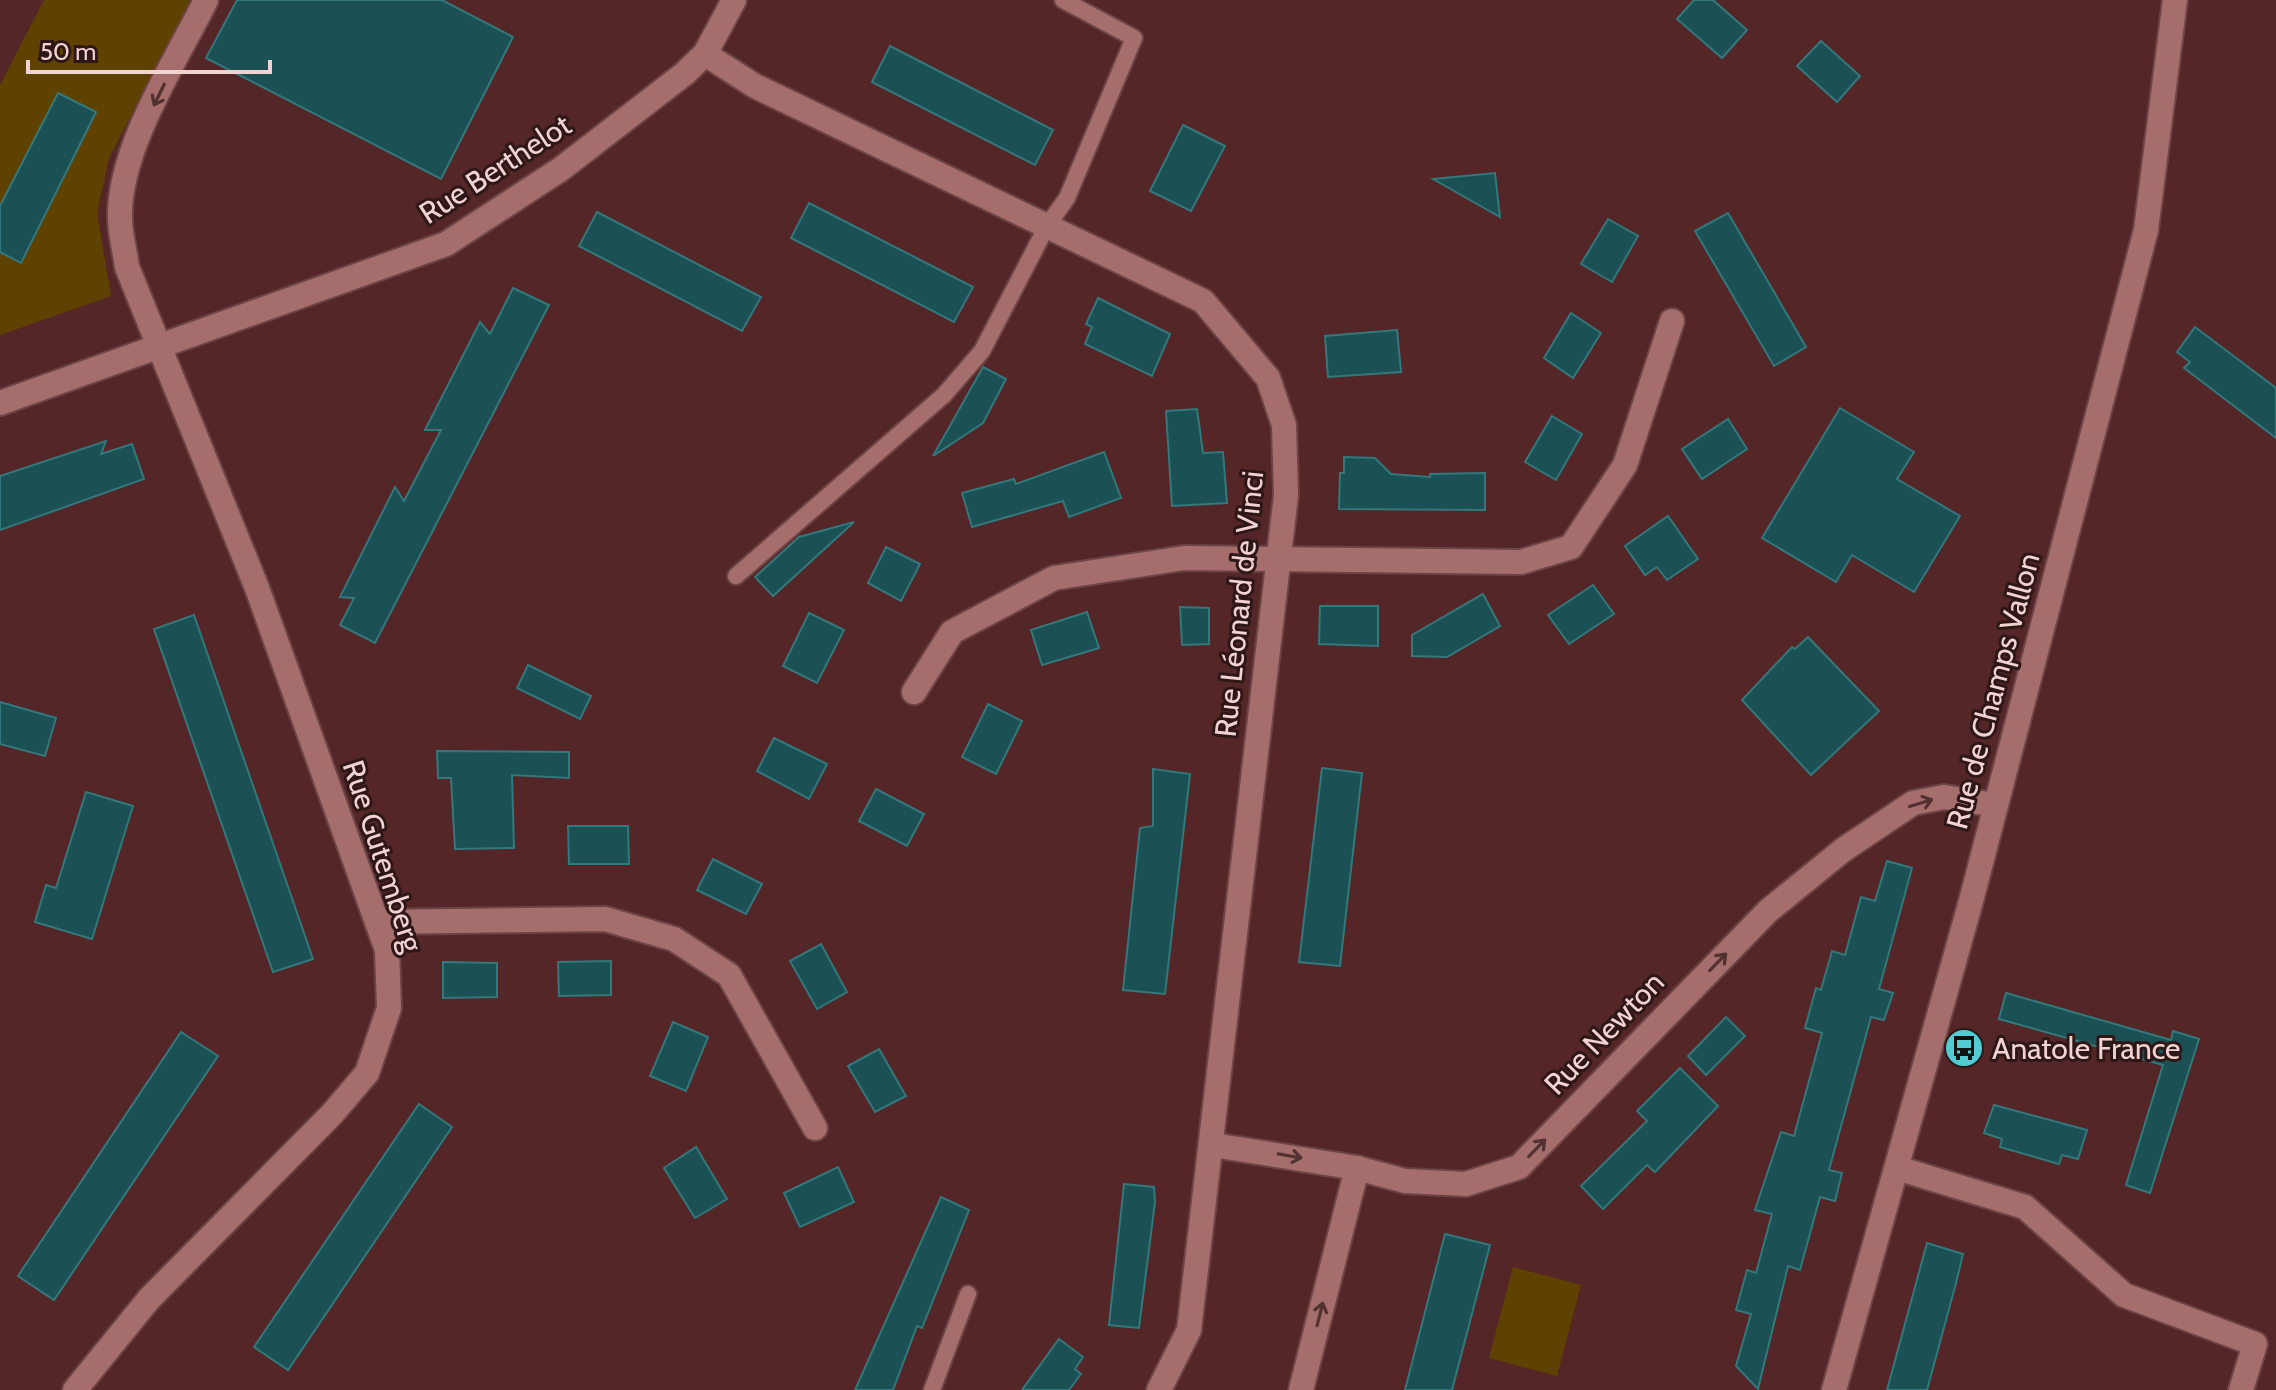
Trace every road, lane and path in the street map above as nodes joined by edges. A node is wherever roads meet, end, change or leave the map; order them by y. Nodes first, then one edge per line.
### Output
1 (206, 0) edge
2 (734, 0) edge
3 (1063, 0) edge
4 (2175, 0) edge
5 (705, 54) junction
6 (1047, 226) junction
7 (1672, 321) dead end
8 (162, 348) junction
9 (0, 403) edge
10 (1277, 562) junction
11 (736, 576) dead end
12 (914, 692) dead end
13 (1996, 805) junction
14 (377, 922) junction
15 (815, 1128) dead end
16 (1213, 1145) junction
17 (1357, 1168) junction
18 (1897, 1168) junction
19 (968, 1294) dead end
20 (75, 1390) edge
21 (932, 1390) edge
22 (1159, 1390) edge
23 (1301, 1390) edge
24 (1834, 1390) edge
25 (2241, 1390) edge

1 -> 8 street, Rue Gutemberg
2 - 5 street
3 - 6 lane
4 - 13 street, Rue de Champs Vallon
5 - 6 street, Rue Léonard de Vinci
5 - 8 street, Rue Berthelot
6 - 10 street, Rue Léonard de Vinci
6 - 11 lane
7 - 10 street
8 - 9 street, Rue Berthelot
8 - 14 street, Rue Gutemberg
10 - 12 street
10 - 16 street, Rue Léonard de Vinci
17 -> 13 street, Rue Newton
13 - 18 street, Rue de Champs Vallon
14 - 15 street
14 - 20 street, Rue Gutemberg
16 -> 17 street, Rue Newton
16 - 22 street, Rue Léonard de Vinci
23 -> 17 street
18 - 24 street, Rue de Champs Vallon
18 - 25 street
19 - 21 lane

